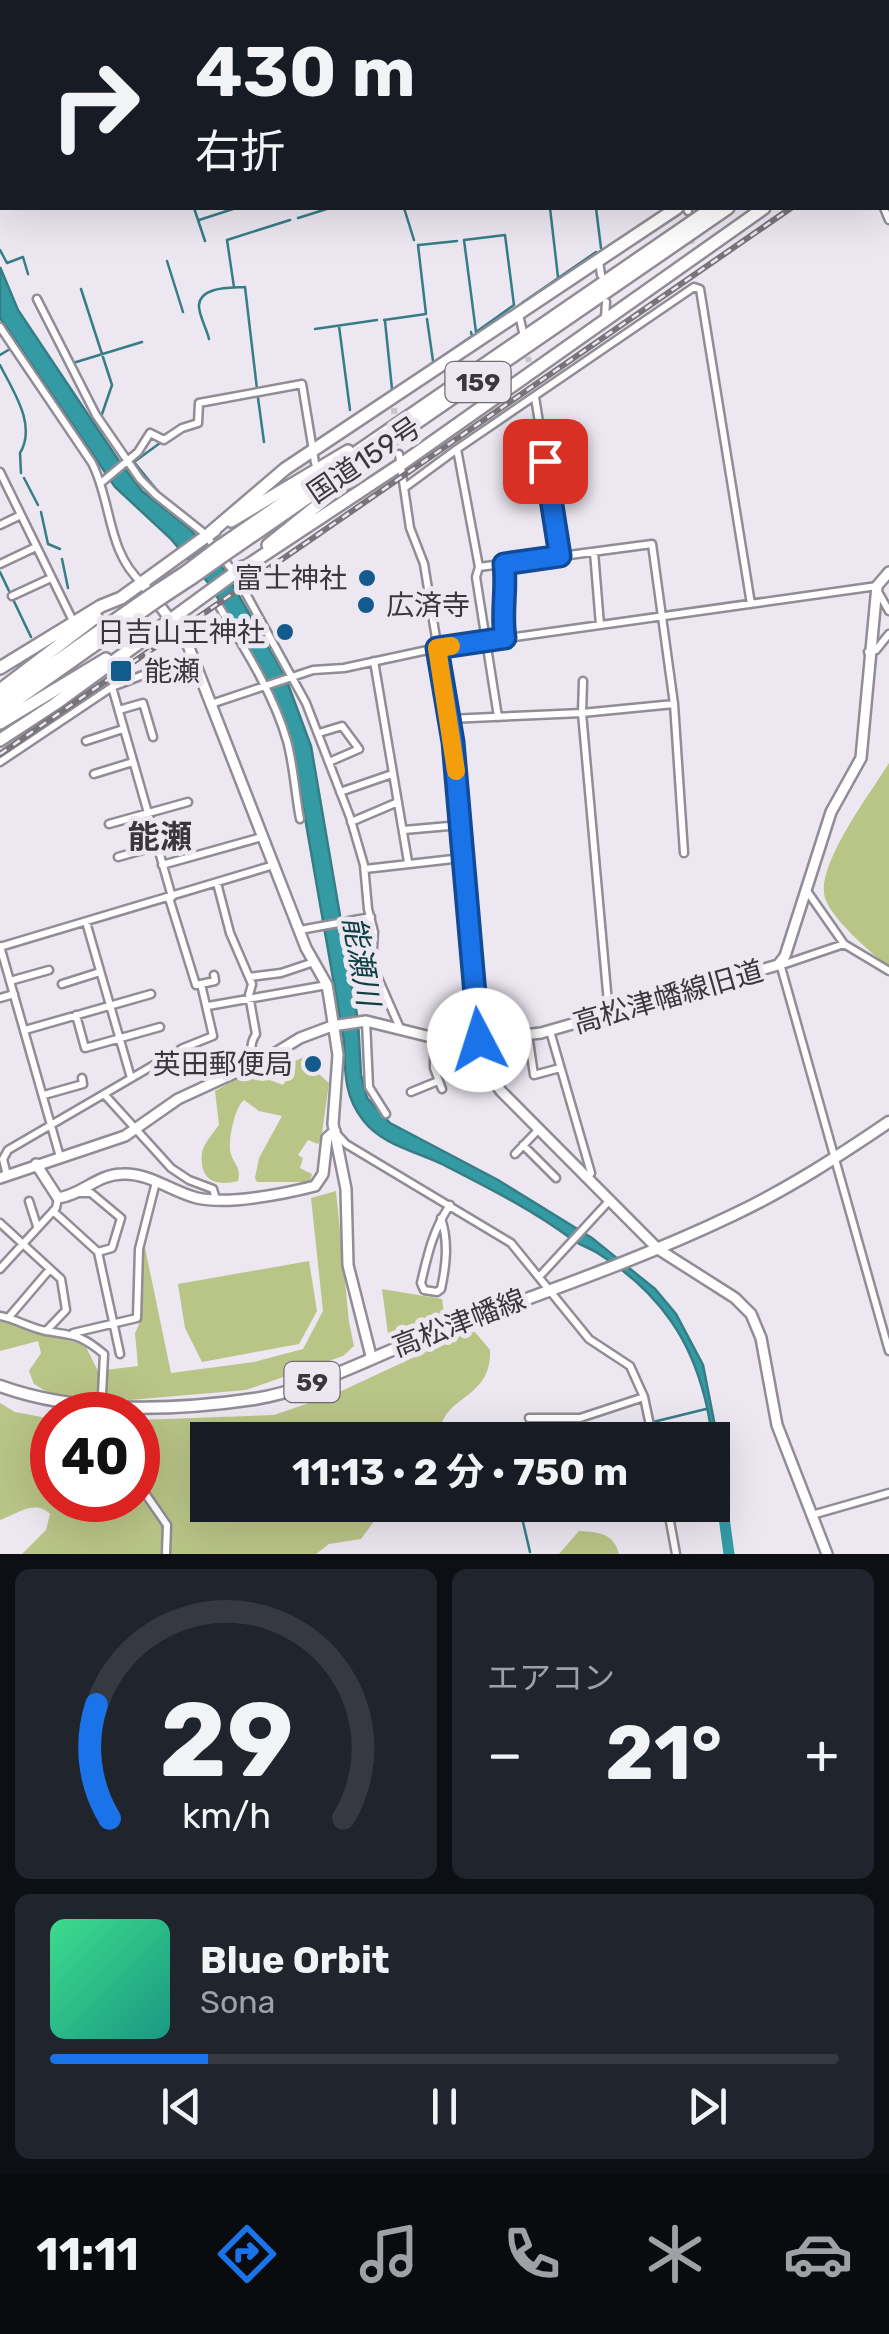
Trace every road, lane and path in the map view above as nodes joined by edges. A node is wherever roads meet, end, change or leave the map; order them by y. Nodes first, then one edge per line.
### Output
1 (682, 210) edge
2 (709, 210) edge
3 (725, 210) edge
4 (761, 210) edge
5 (599, 260) junction
6 (601, 275) dead end
7 (37, 299) dead end
8 (606, 302) dead end
9 (520, 315) junction
10 (605, 318) junction
11 (1, 331) edge
12 (523, 332) dead end
13 (450, 390) junction
14 (535, 397) junction
15 (412, 428) junction
16 (458, 449) junction
17 (313, 458) junction
18 (400, 460) junction
19 (127, 463) junction
20 (0, 472) edge
21 (104, 480) junction
22 (3, 484) edge
23 (404, 488) junction
24 (21, 515) junction
25 (0, 525) edge
26 (207, 535) junction
27 (36, 547) junction
28 (223, 550) junction
29 (594, 552) junction
30 (560, 556) junction
31 (0, 564) edge
32 (504, 564) junction
33 (479, 568) junction
34 (889, 572) edge
35 (235, 574) junction
36 (51, 578) junction
37 (143, 584) junction
38 (876, 588) junction
39 (245, 592) dead end
40 (12, 596) dead end
41 (121, 598) junction
42 (145, 604) junction
43 (750, 604) junction
44 (220, 608) dead end
45 (889, 611) edge
46 (662, 617) junction
47 (74, 622) junction
48 (166, 623) junction
49 (600, 625) junction
50 (889, 634) edge
51 (505, 638) junction
52 (486, 640) junction
53 (437, 648) junction
54 (868, 652) junction
55 (192, 656) junction
56 (374, 661) junction
57 (0, 668) edge
58 (291, 676) junction
59 (583, 680) dead end
60 (112, 687) junction
61 (264, 687) junction
62 (0, 690) edge
63 (0, 701) edge
64 (211, 704) junction
65 (674, 704) junction
66 (119, 710) junction
67 (0, 712) edge
68 (582, 713) junction
69 (498, 717) junction
70 (449, 719) junction
71 (0, 722) edge
72 (124, 730) junction
73 (319, 733) junction
74 (153, 737) dead end
75 (0, 740) edge
76 (86, 741) dead end
77 (0, 762) edge
78 (133, 762) junction
79 (329, 762) junction
80 (94, 774) dead end
81 (392, 774) junction
82 (340, 792) junction
83 (188, 802) dead end
84 (398, 802) junction
85 (148, 813) junction
86 (300, 819) dead end
87 (351, 822) junction
88 (109, 824) dead end
89 (460, 825) junction
90 (404, 830) junction
91 (264, 837) junction
92 (201, 842) dead end
93 (157, 846) junction
94 (204, 852) junction
95 (684, 853) dead end
96 (118, 857) dead end
97 (463, 858) junction
98 (408, 862) junction
99 (162, 865) junction
100 (275, 865) junction
101 (365, 869) junction
102 (217, 882) junction
103 (808, 890) junction
104 (170, 897) junction
105 (371, 917) junction
106 (86, 922) junction
107 (300, 930) junction
108 (844, 944) junction
109 (0, 946) edge
110 (314, 962) junction
111 (779, 966) junction
112 (48, 970) dead end
113 (100, 972) junction
114 (889, 972) edge
115 (214, 975) dead end
116 (249, 977) junction
117 (10, 980) junction
118 (62, 984) dead end
119 (202, 984) junction
120 (327, 985) junction
121 (14, 994) junction
122 (151, 994) dead end
123 (0, 998) edge
124 (251, 1000) junction
125 (110, 1005) junction
126 (208, 1006) junction
127 (609, 1014) junction
128 (76, 1015) junction
129 (364, 1021) junction
130 (335, 1025) junction
131 (160, 1026) dead end
132 (400, 1028) junction
133 (25, 1030) junction
134 (550, 1030) junction
135 (528, 1034) junction
136 (120, 1038) junction
137 (434, 1038) junction
138 (479, 1040) junction
139 (256, 1063) junction
140 (560, 1068) junction
141 (82, 1078) dead end
142 (131, 1078) junction
143 (411, 1092) dead end
144 (104, 1094) junction
145 (44, 1095) junction
146 (386, 1114) dead end
147 (889, 1122) edge
148 (51, 1123) junction
149 (139, 1129) junction
150 (539, 1129) junction
151 (336, 1132) junction
152 (523, 1145) junction
153 (515, 1154) dead end
154 (60, 1157) junction
155 (834, 1159) junction
156 (36, 1164) junction
157 (4, 1176) edge
158 (556, 1178) dead end
159 (588, 1178) junction
160 (156, 1182) junction
161 (78, 1192) junction
162 (58, 1198) junction
163 (216, 1200) junction
164 (610, 1200) junction
165 (29, 1201) dead end
166 (450, 1205) junction
167 (53, 1211) junction
168 (441, 1218) junction
169 (0, 1223) edge
170 (38, 1228) junction
171 (22, 1244) junction
172 (658, 1249) junction
173 (98, 1252) junction
174 (0, 1269) edge
175 (50, 1269) junction
176 (539, 1278) junction
177 (548, 1290) junction
178 (4, 1317) edge
179 (114, 1326) junction
180 (46, 1331) junction
181 (73, 1333) junction
182 (889, 1350) edge
183 (120, 1354) dead end
184 (371, 1356) junction
185 (0, 1386) edge
186 (102, 1392) edge
187 (644, 1397) junction
188 (529, 1418) dead end
189 (650, 1422) edge
190 (889, 1493) edge
191 (160, 1515) edge
192 (812, 1515) junction
193 (670, 1522) edge
194 (166, 1554) edge
195 (676, 1554) edge
196 (827, 1554) edge

1 - 5 highway, 159
2 - 13 highway, 国道159号 / 159
3 - 15 highway, 国道159号 / 159
4 - 10 highway, 159
5 - 6 street
5 - 9 highway, 159
7 - 19 street
8 - 10 street
9 - 12 street
9 - 17 highway, 159
10 - 18 highway, 159
11 - 21 street
13 - 26 highway, 159
13 - 28 highway, 国道159号 / 159
14 - 16 street
14 - 30 street
14 - 43 street
15 - 28 highway, 国道159号 / 159
15 - 35 highway, 159
16 - 23 street
16 - 33 street
17 - 19 street
17 - 26 highway, 159
18 - 23 street
18 - 35 highway, 159
19 - 21 street
19 - 26 street
20 - 22 street
21 - 37 street
22 - 24 street
23 - 53 street
24 - 25 street
24 - 27 street
26 - 35 street
26 - 37 highway, 159
27 - 31 street
27 - 36 street
28 - 42 highway, 国道159号 / 159, bridge
29 - 30 street
29 - 46 street
29 - 49 street
30 - 32 street
32 - 33 street
32 - 51 street
33 - 52 street
34 - 38 street
35 - 48 highway, 159
36 - 40 street
36 - 47 street
37 - 41 highway, 159
37 - 48 street
38 - 43 street
38 - 45 street
38 - 54 street, 高松津幡線旧道
39 - 58 street
41 - 47 highway, 159
41 - 62 highway, 159
42 - 63 highway, 国道159号 / 159
42 - 67 highway, 国道159号 / 159
43 - 46 street
44 - 61 street
46 - 49 street
46 - 65 street
47 - 57 highway, 159
48 - 55 street
48 - 71 highway, 159
48 - 75 highway, 159
49 - 51 street
50 - 54 street
51 - 52 street
52 - 53 street
52 - 69 street
53 - 56 street
53 - 70 street
54 - 103 street, 高松津幡線旧道
55 - 60 street
55 - 64 street
56 - 58 street
56 - 81 street
58 - 61 street
58 - 73 street
59 - 68 street
60 - 66 street
60 - 77 street
61 - 64 street
61 - 86 street
64 - 91 street
65 - 68 street
65 - 95 street
66 - 72 street
66 - 74 street
68 - 69 street
68 - 127 street
69 - 70 street
70 - 89 street
72 - 76 street
72 - 78 street
73 - 79 street
73 - 79 street
78 - 80 street
78 - 85 street
79 - 82 street
81 - 82 street
81 - 84 street
82 - 87 street
83 - 85 street
84 - 87 street
84 - 90 street
85 - 88 street
85 - 93 street
87 - 101 street
89 - 90 street
89 - 97 street
90 - 98 street
91 - 94 street
91 - 100 street
92 - 94 street
93 - 96 street
93 - 99 street
94 - 99 street
97 - 98 street
97 - 138 street
98 - 101 street
99 - 104 street
100 - 102 street
100 - 107 street
101 - 105 street
102 - 104 street
102 - 116 street
103 - 108 street
103 - 111 street, 高松津幡線旧道
104 - 106 street
104 - 119 street
105 - 107 street
105 - 132 street
106 - 109 street
106 - 113 street
107 - 110 street
108 - 111 street
108 - 114 street
109 - 117 street
110 - 116 street
110 - 120 street
111 - 127 street, 高松津幡線旧道
111 - 155 street
112 - 117 street
113 - 118 street
113 - 125 street
115 - 119 street
116 - 124 street
117 - 121 street
119 - 126 street
120 - 124 street
120 - 130 street
121 - 123 street
121 - 133 street
122 - 125 street
124 - 126 street
124 - 139 street
125 - 128 street
125 - 136 street
126 - 142 street
127 - 134 street, 高松津幡線旧道
128 - 133 street
128 - 136 street
129 - 130 street, 高松津幡線旧道
129 - 132 street, 高松津幡線旧道
129 - 146 street
130 - 139 street, 高松津幡線旧道
130 - 151 street
131 - 136 street
132 - 137 street, 高松津幡線旧道
133 - 145 street
134 - 135 street, 高松津幡線旧道
134 - 140 street
135 - 138 street, 高松津幡線旧道
135 - 140 street
136 - 142 street
137 - 138 street, 高松津幡線旧道
137 - 143 street
138 - 150 street
139 - 149 street, 高松津幡線旧道
140 - 159 street
141 - 145 street
142 - 144 street
144 - 148 street
144 - 149 street
145 - 148 street
147 - 155 main road, 高松津幡線 / 59
148 - 154 street
148 - 157 street
149 - 154 street, 高松津幡線旧道
149 - 163 street
150 - 152 street
150 - 159 street
151 - 163 street
151 - 166 street
151 - 184 street
152 - 153 street
152 - 158 street
154 - 156 street, 高松津幡線旧道
155 - 172 main road, 高松津幡線 / 59
155 - 182 street
156 - 157 street, 高松津幡線旧道
156 - 162 street
159 - 164 street
160 - 161 street
160 - 163 street
160 - 179 street
161 - 162 street
161 - 173 street
162 - 167 street
164 - 172 street
164 - 176 street
165 - 170 street
166 - 168 street
166 - 176 street
167 - 170 street
167 - 173 street
168 - 168 street
169 - 171 street
170 - 171 street
171 - 174 street
171 - 175 street
172 - 177 main road, 高松津幡線 / 59
172 - 192 street
173 - 179 street
175 - 178 street
175 - 180 street
176 - 177 street
177 - 184 main road, 高松津幡線 / 59
177 - 187 street
178 - 180 street
179 - 181 street
179 - 183 street
180 - 181 street
181 - 186 street, bridge
184 - 185 main road, 高松津幡線 / 59
187 - 188 street
187 - 189 street
190 - 192 street
191 - 194 street
192 - 196 street
193 - 195 street

